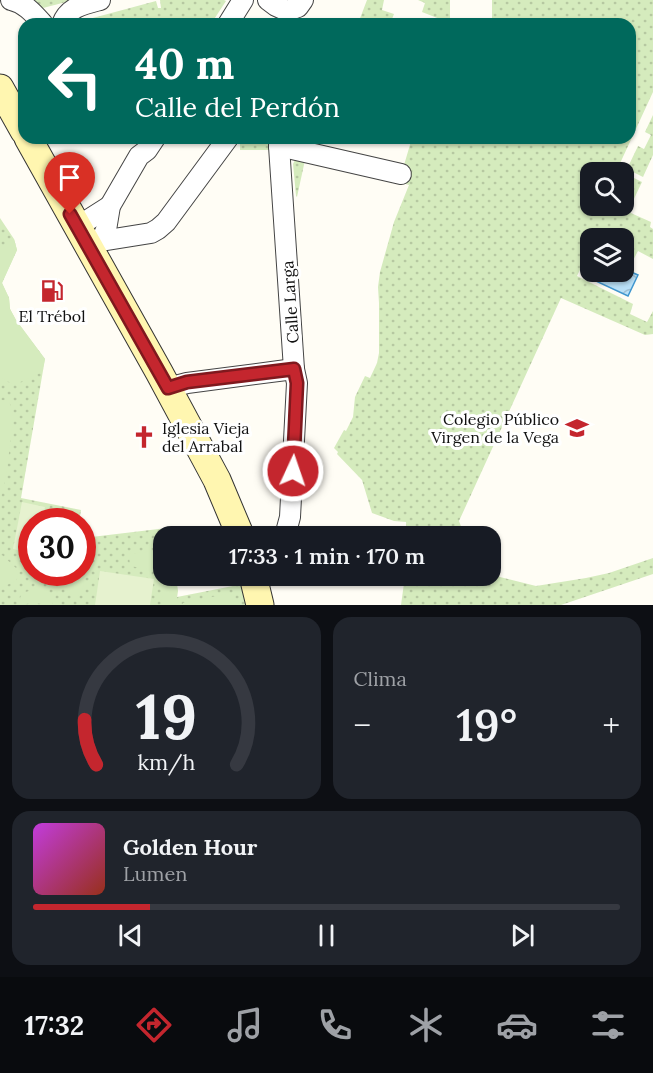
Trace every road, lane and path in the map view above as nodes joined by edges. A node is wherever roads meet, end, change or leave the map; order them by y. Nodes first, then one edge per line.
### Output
1 (9, 0) edge
2 (100, 0) edge
3 (243, 0) edge
4 (268, 0) edge
5 (0, 2) edge
6 (299, 10) edge
7 (37, 18) edge
8 (65, 18) edge
9 (232, 18) edge
10 (2, 95) edge
11 (18, 121) edge
12 (32, 144) edge
13 (224, 144) edge
14 (279, 144) edge
15 (287, 144) edge
16 (140, 147) edge
17 (401, 174) dead end
18 (110, 206) junction
19 (89, 239) junction
20 (294, 369) junction
21 (168, 388) junction
22 (236, 526) edge
23 (288, 526) edge
24 (255, 586) edge
25 (260, 605) edge

1 - 5 street
1 - 7 street
2 - 8 street
3 - 9 street
4 - 6 street
10 - 11 main road
12 - 19 main road
13 - 19 street
14 - 20 street, Calle Larga
15 - 17 street
16 - 18 street
18 - 19 street
18 - 19 street
19 - 21 main road
20 - 21 street
20 - 23 street, Calle Larga
21 - 22 main road
24 - 25 main road

